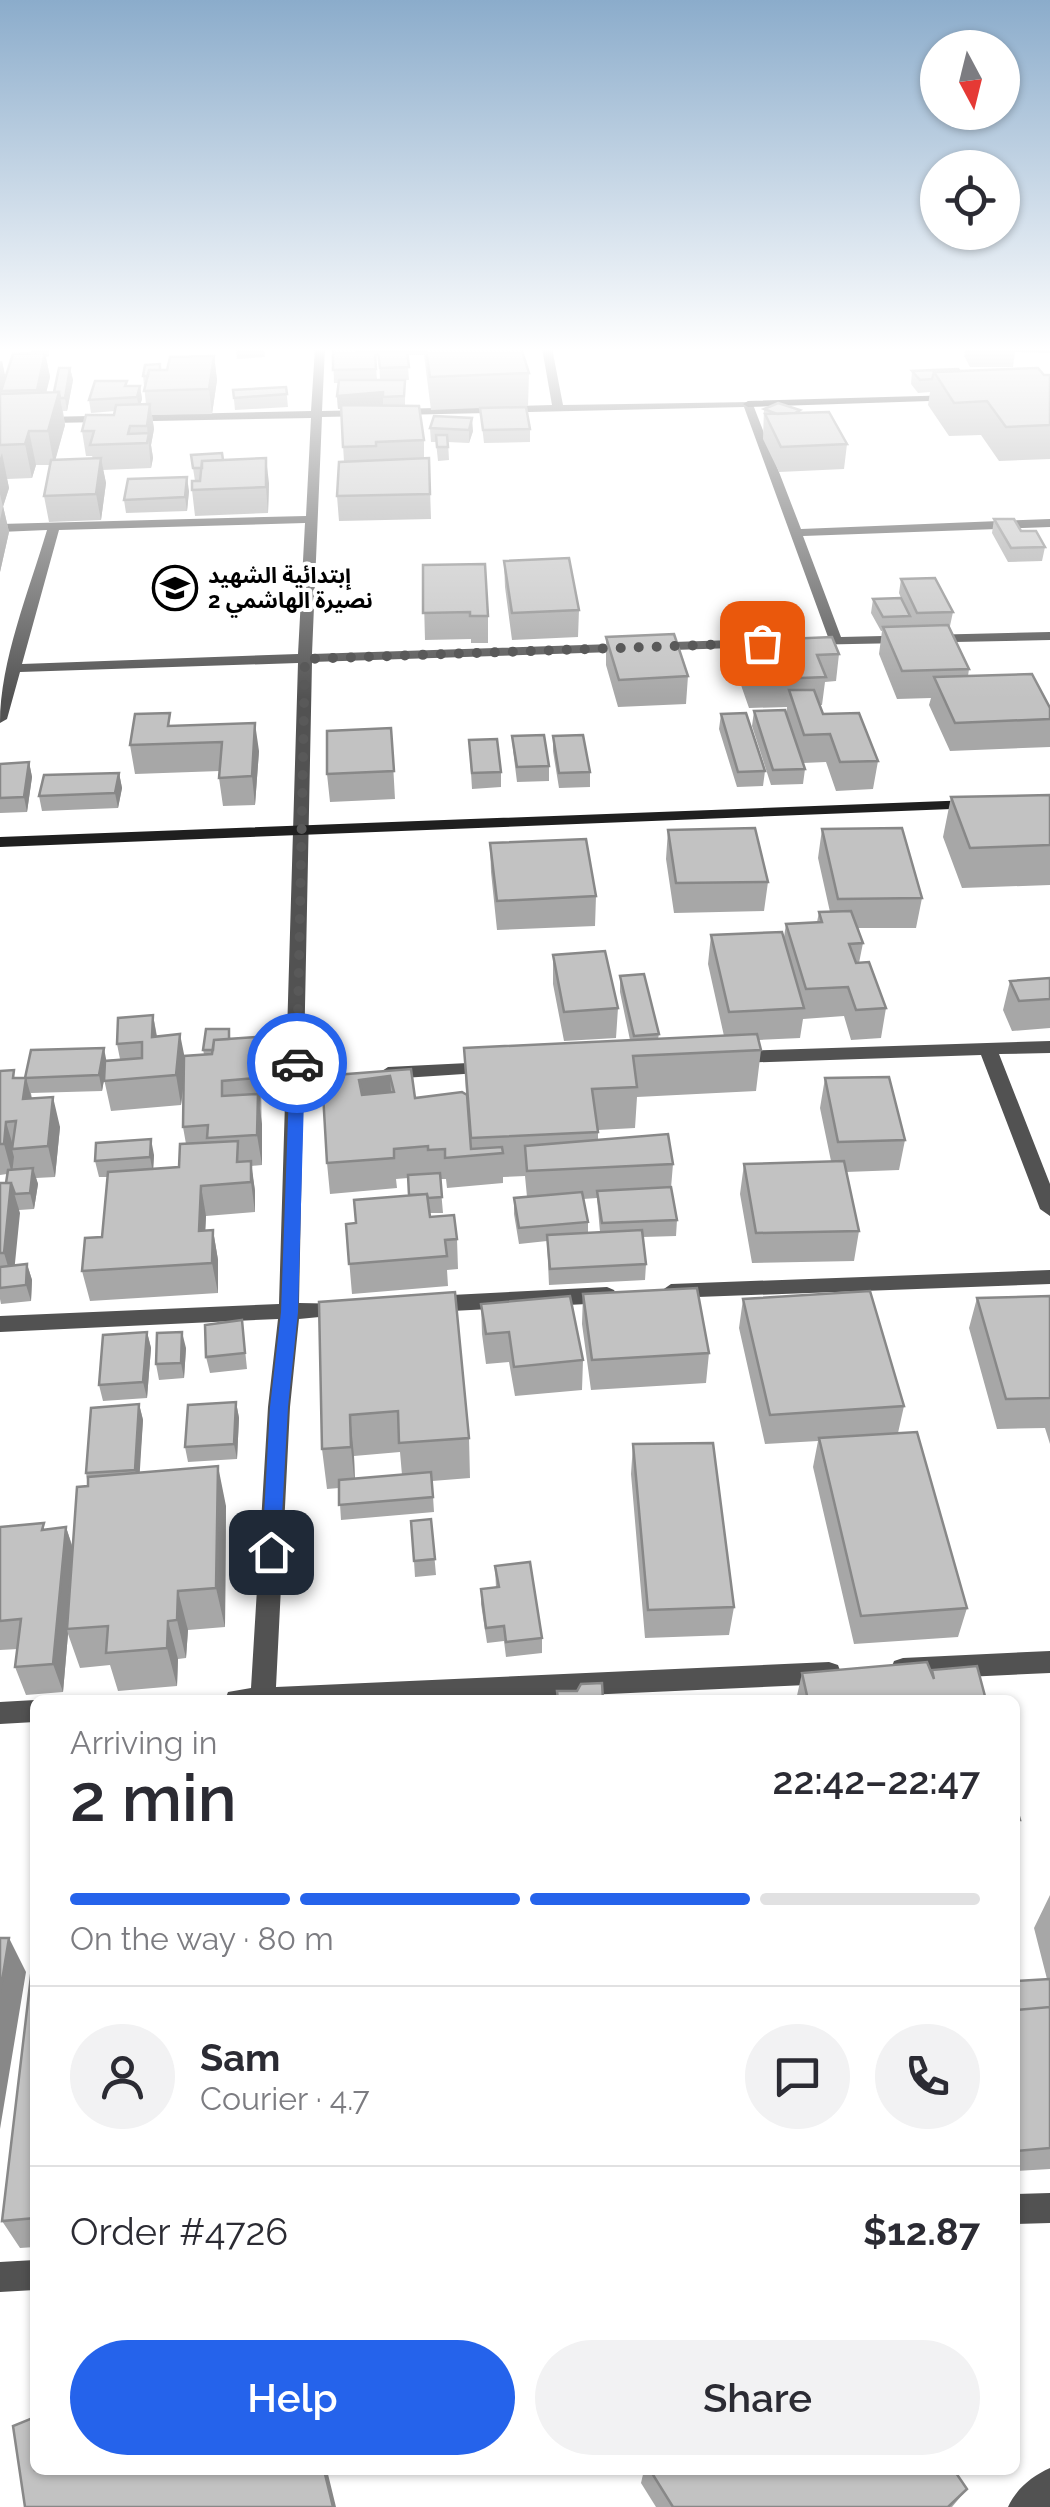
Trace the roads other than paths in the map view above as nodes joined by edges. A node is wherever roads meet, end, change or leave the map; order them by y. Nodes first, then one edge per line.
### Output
1 (315, 465) edge
2 (772, 465) edge
3 (313, 518) junction
4 (1050, 523) edge
5 (54, 527) junction
6 (0, 528) edge
7 (798, 533) junction
8 (1050, 636) edge
9 (836, 641) junction
10 (796, 642) edge
11 (776, 643) edge
12 (305, 659) junction
13 (13, 668) junction
14 (0, 719) edge
15 (992, 804) edge
16 (302, 830) junction
17 (0, 842) edge
18 (1050, 1047) edge
19 (988, 1049) junction
20 (724, 1057) edge
21 (512, 1066) edge
22 (375, 1074) edge
23 (1050, 1209) edge
24 (1050, 1276) edge
25 (407, 1305) edge
26 (368, 1307) edge
27 (290, 1312) junction
28 (0, 1324) edge
29 (1050, 1662) edge
30 (263, 1695) edge
31 (349, 1695) edge
32 (30, 1711) edge
33 (0, 1713) edge
34 (1050, 2208) edge
35 (1020, 2210) edge
36 (30, 2275) edge
37 (0, 2277) edge
38 (1050, 2485) edge
39 (1025, 2507) edge

1 - 3 street
2 - 7 street
3 - 5 street
3 - 12 street
4 - 7 street
5 - 6 street
5 - 13 street
7 - 9 street
8 - 9 street
9 - 10 street
11 - 12 street
12 - 13 street
12 - 16 street
13 - 14 street
15 - 16 street
16 - 17 street
16 - 27 street
18 - 19 street
19 - 20 street
19 - 23 street
21 - 22 street
24 - 25 street
26 - 27 street
27 - 28 street
27 - 30 street
29 - 31 street
32 - 33 street
34 - 35 street
36 - 37 street
38 - 39 street

